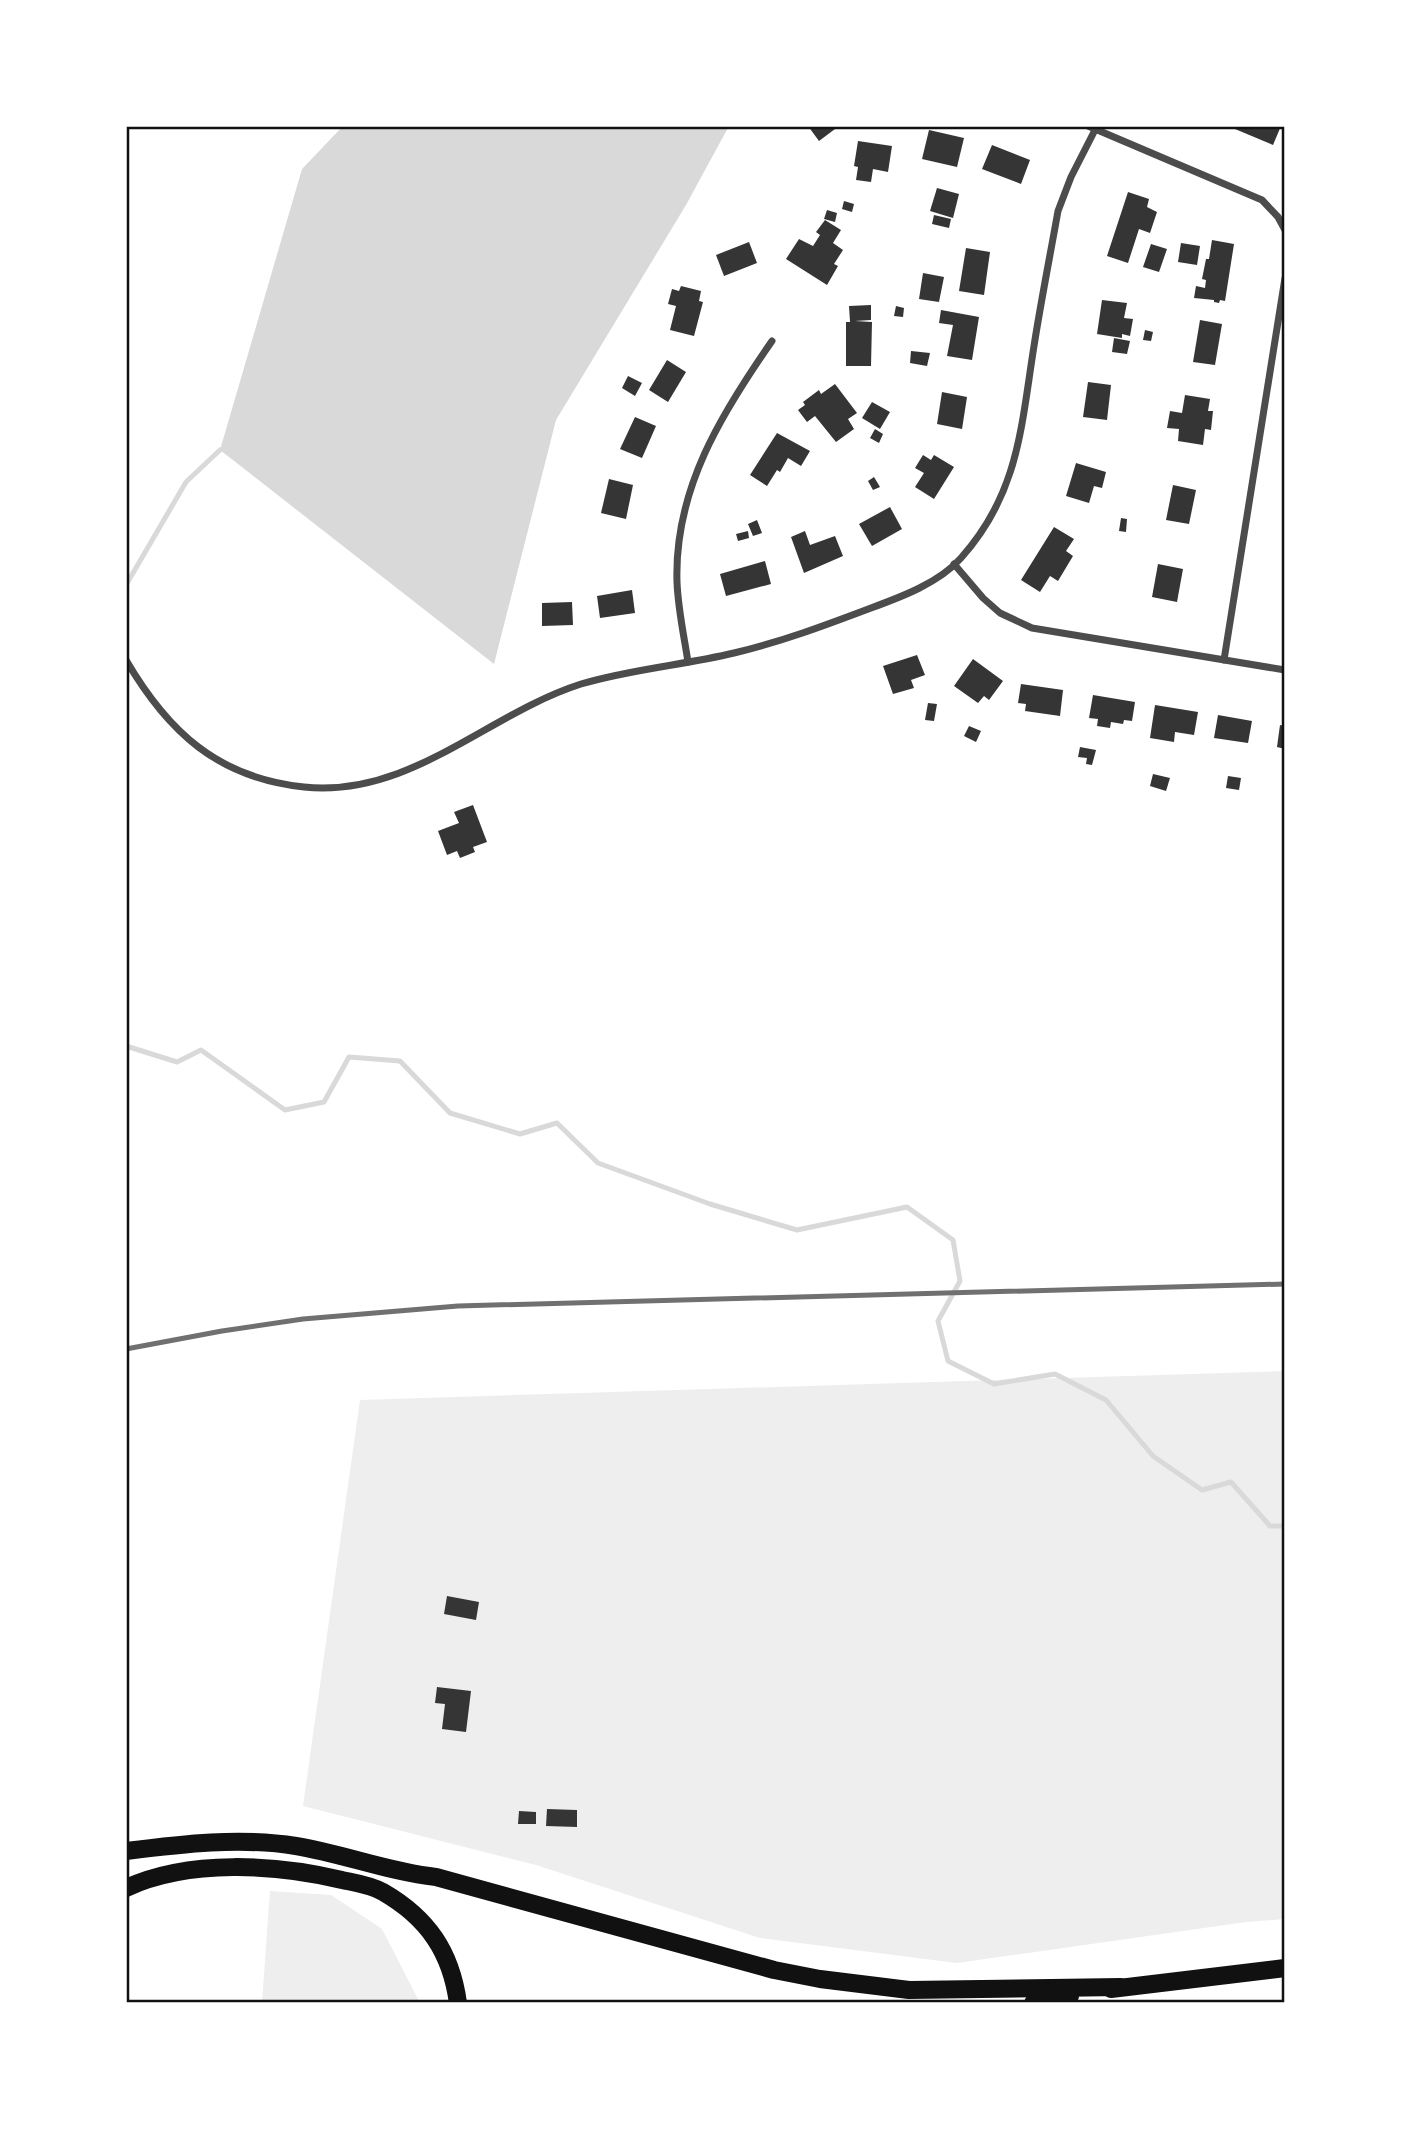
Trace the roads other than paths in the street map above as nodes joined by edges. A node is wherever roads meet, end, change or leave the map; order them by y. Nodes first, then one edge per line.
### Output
1 (1093, 127) edge
2 (1285, 230) edge
3 (1285, 278) edge
4 (772, 341) dead end
5 (954, 564) junction
6 (126, 660) edge
7 (1224, 660) junction
8 (688, 662) junction
9 (1285, 670) edge
10 (126, 1852) edge
11 (126, 1888) edge
12 (1285, 1968) edge
13 (1121, 1987) junction
14 (458, 2003) edge
15 (1033, 2003) edge

1 - 2 street
1 - 5 street
3 - 7 street
4 - 8 street
5 - 7 street
5 - 8 street
6 - 8 street
7 - 9 street
10 - 13 highway
11 - 14 highway
12 - 13 highway
13 - 15 highway

